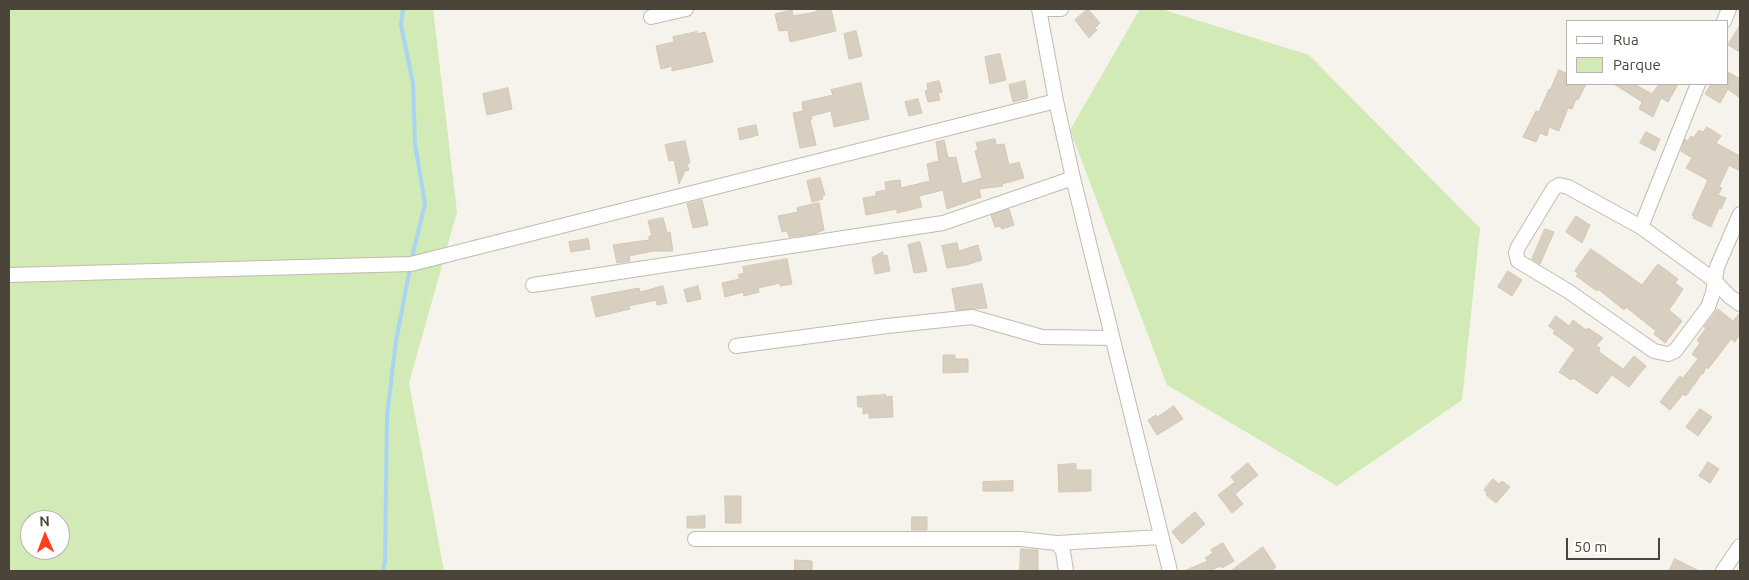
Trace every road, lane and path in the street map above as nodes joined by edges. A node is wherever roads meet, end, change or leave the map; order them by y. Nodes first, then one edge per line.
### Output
1 (686, 9) edge
2 (1039, 9) edge
3 (1061, 9) edge
4 (651, 17) dead end
5 (1698, 85) edge
6 (1056, 101) junction
7 (1073, 178) junction
8 (1740, 214) edge
9 (1641, 227) junction
10 (9, 275) edge
11 (1714, 280) junction
12 (533, 285) dead end
13 (1740, 304) edge
14 (1112, 338) junction
15 (736, 346) dead end
16 (1161, 537) junction
17 (695, 539) dead end
18 (1057, 543) junction
19 (1740, 546) edge
20 (1066, 571) edge
21 (1170, 571) edge
22 (1723, 571) edge

1 - 4 street
2 - 3 street
2 - 6 street
5 - 9 street
6 - 7 street
6 - 10 street
7 - 12 street
7 - 14 street
8 - 11 street
9 - 11 street
9 - 11 street
11 - 13 street
14 - 15 street
14 - 16 street
16 - 18 street
16 - 21 street
17 - 18 street
18 - 20 street
19 - 22 street

